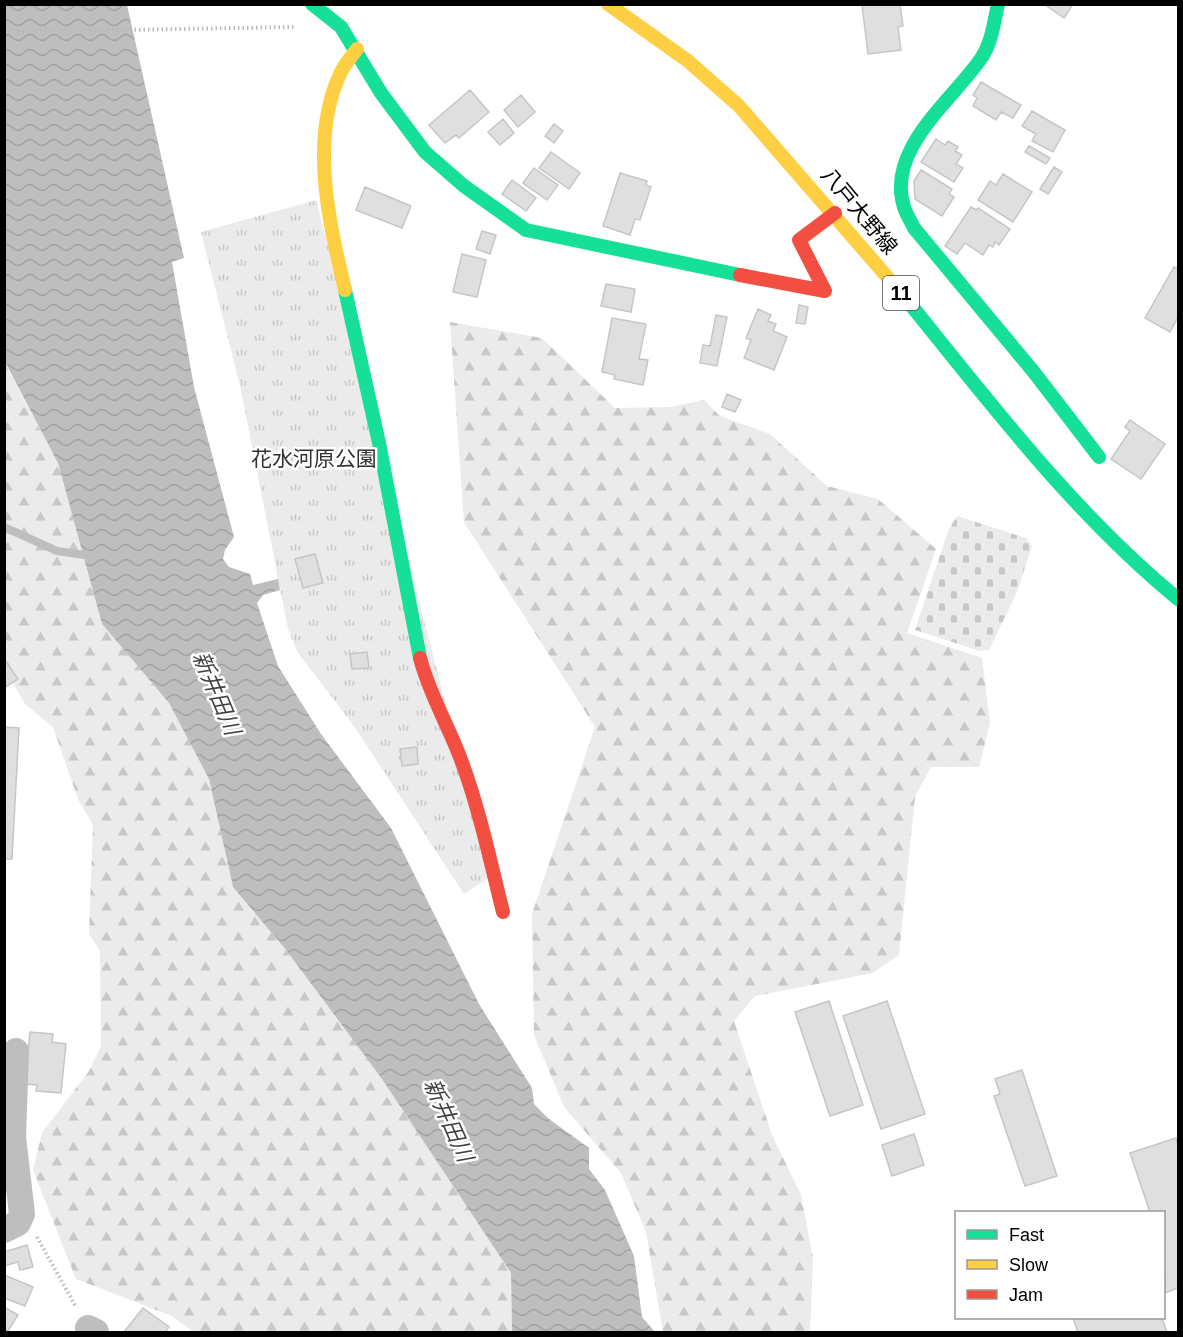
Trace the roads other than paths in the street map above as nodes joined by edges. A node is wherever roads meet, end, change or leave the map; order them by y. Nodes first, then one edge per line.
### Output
1 (312, 4) edge
2 (608, 4) edge
3 (998, 4) edge
4 (357, 49) junction
5 (835, 213) junction
6 (1099, 457) dead end
7 (1179, 599) edge
8 (503, 912) dead end
9 (16, 1051) dead end
10 (11, 1226) edge

1 - 4 street
2 - 5 street, 八戸大野線 / 11
3 - 6 street
4 - 5 street
4 - 8 street
5 - 7 street, 八戸大野線 / 11
9 - 10 street

